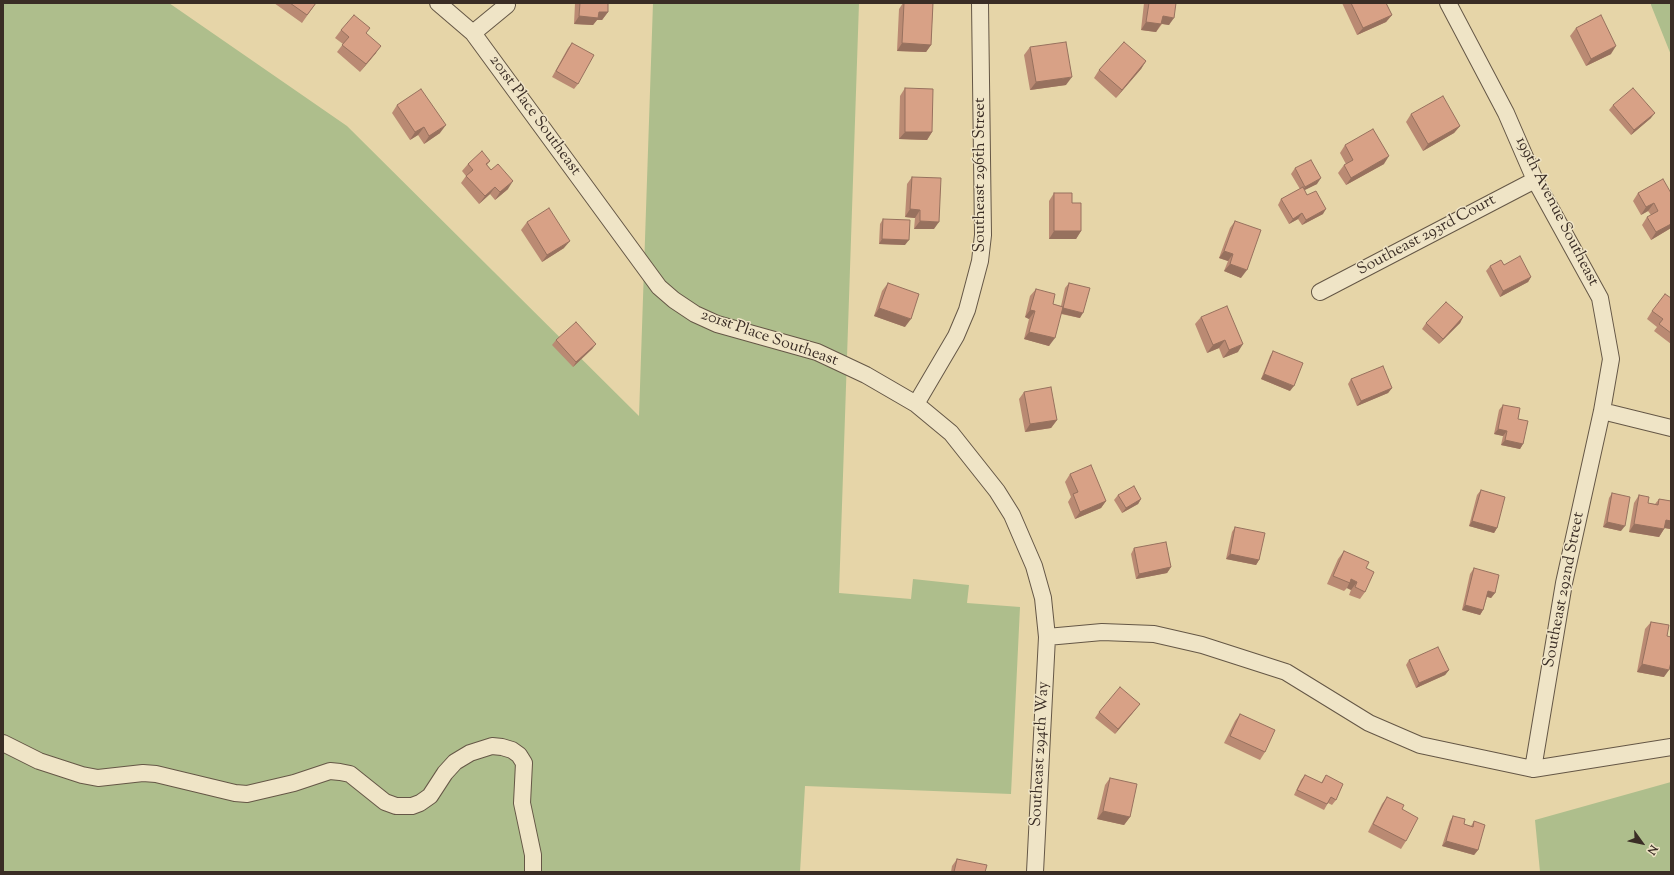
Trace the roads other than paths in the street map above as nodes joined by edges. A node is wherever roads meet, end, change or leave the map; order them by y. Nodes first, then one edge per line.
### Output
1 (438, 3) edge
2 (980, 3) edge
3 (1448, 3) edge
4 (507, 5) dead end
5 (473, 33) junction
6 (1535, 180) junction
7 (1320, 292) dead end
8 (916, 404) junction
9 (1602, 411) junction
10 (1671, 428) edge
11 (1047, 637) junction
12 (3, 743) edge
13 (1671, 747) edge
14 (1533, 769) junction
15 (534, 872) edge
16 (1035, 872) edge

1 - 5 street, 201st Place Southeast
2 - 8 street, Southeast 296th Street
3 - 6 street, 199th Avenue Southeast
4 - 5 street
5 - 8 street, 201st Place Southeast
6 - 7 street, Southeast 293rd Court
6 - 9 street, 199th Avenue Southeast
8 - 11 street, 201st Place Southeast
9 - 10 street
9 - 14 street, Southeast 292nd Street
11 - 14 street
11 - 16 street, Southeast 294th Way
12 - 15 street
13 - 14 street

